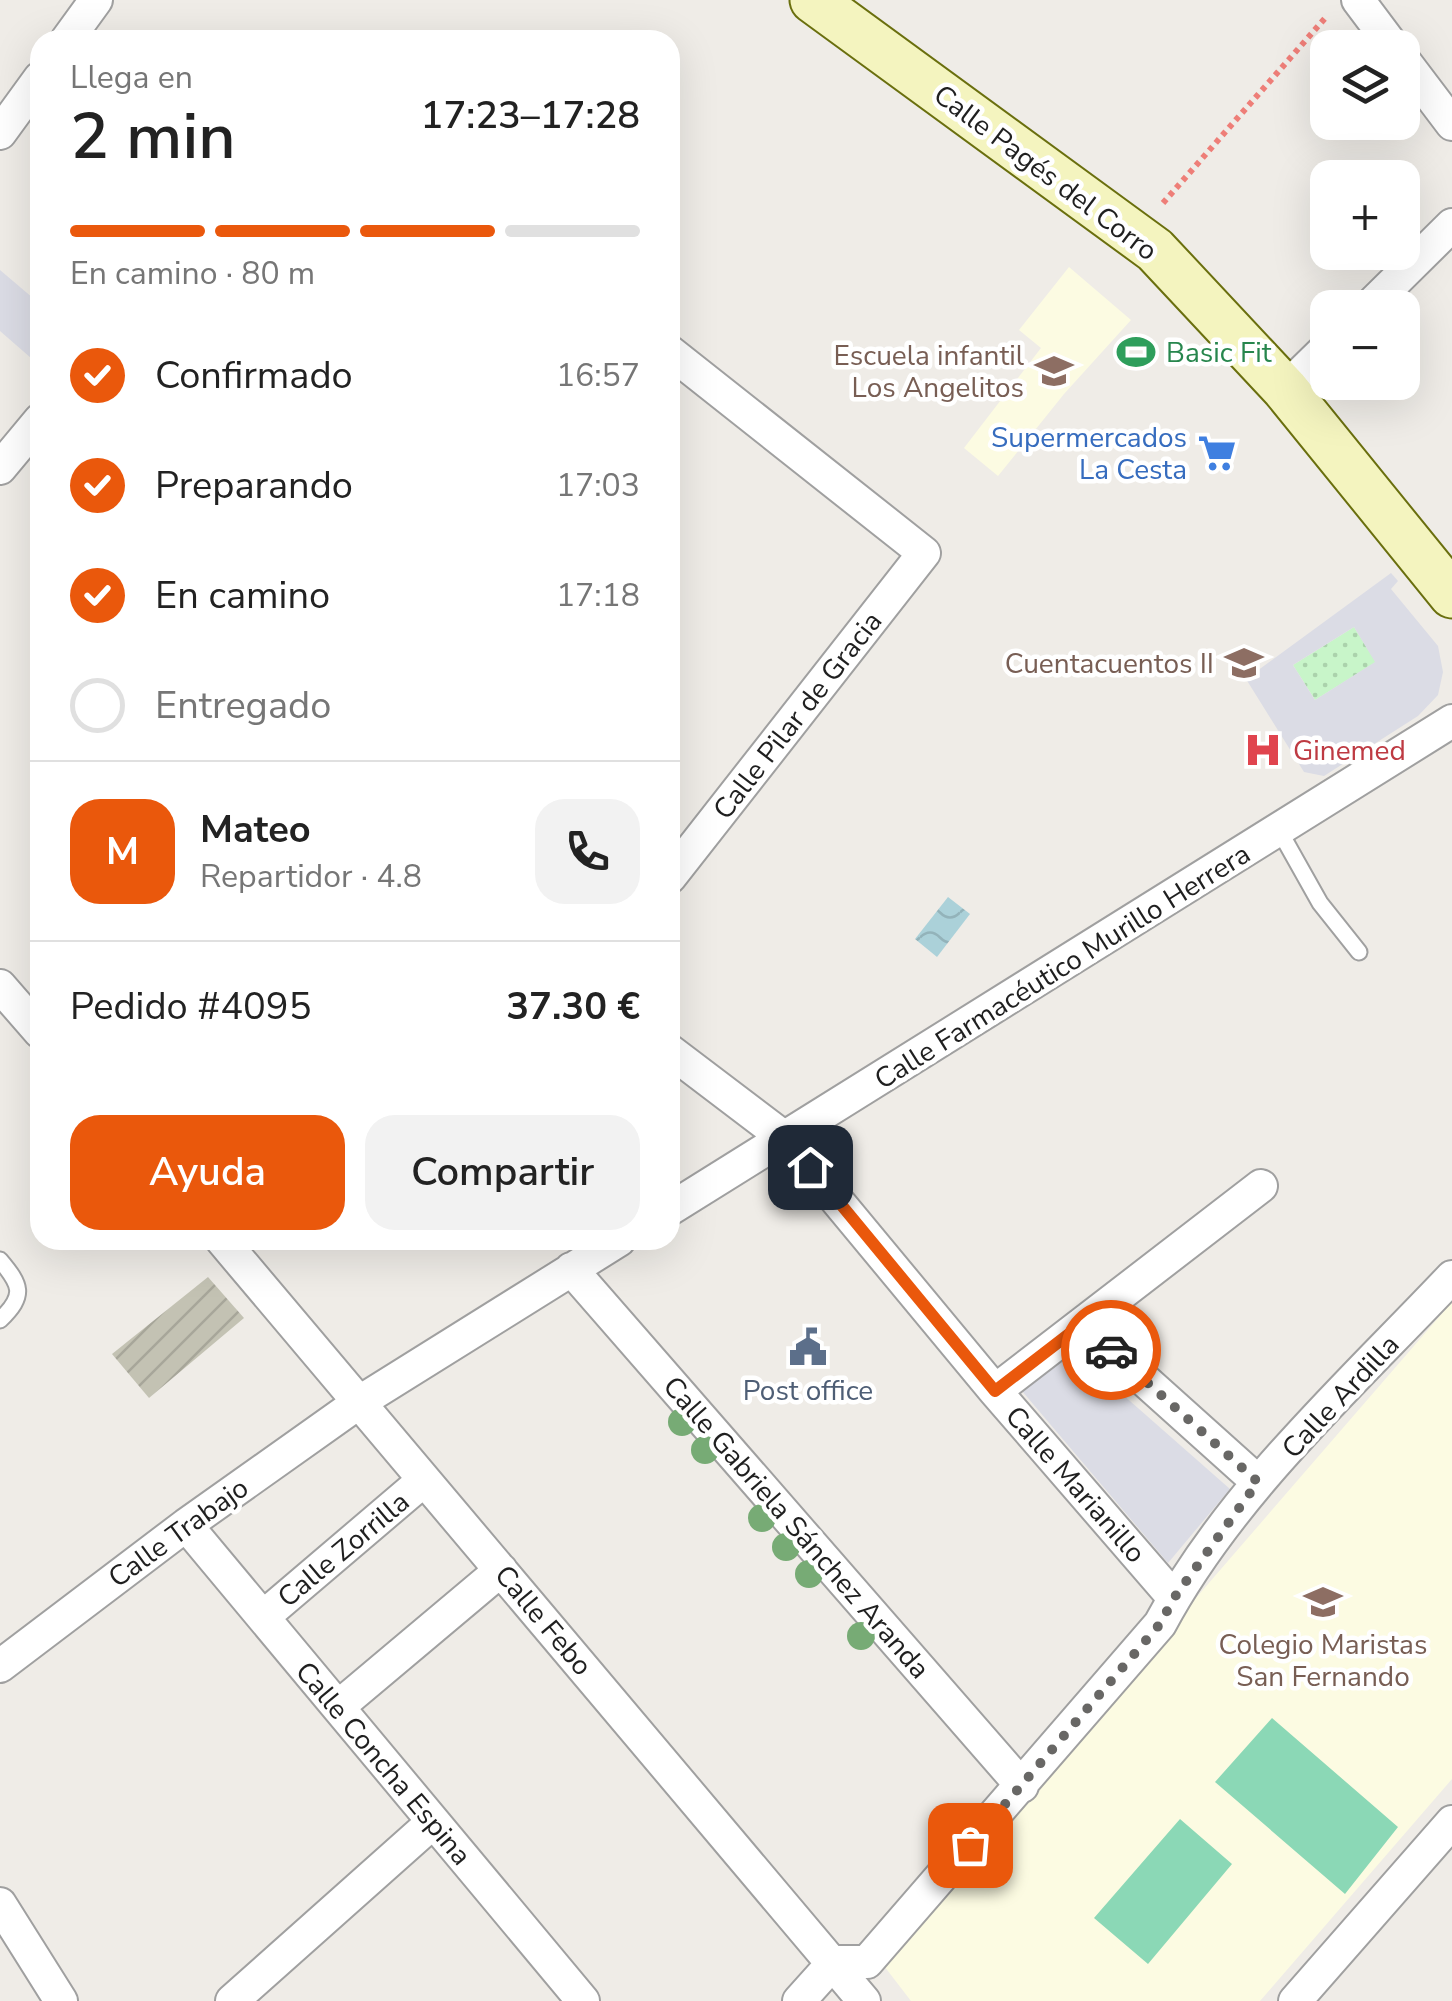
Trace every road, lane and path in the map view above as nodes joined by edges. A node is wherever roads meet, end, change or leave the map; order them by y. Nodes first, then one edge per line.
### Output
1 (96, 0) edge
2 (816, 1) edge
3 (1348, 2) edge
4 (75, 30) edge
5 (1376, 30) edge
6 (1420, 82) edge
7 (30, 92) edge
8 (1452, 124) edge
9 (0, 133) edge
10 (1163, 202) dead end
11 (1452, 225) edge
12 (1386, 290) edge
13 (680, 360) edge
14 (1310, 365) edge
15 (1285, 389) junction
16 (30, 432) edge
17 (0, 468) edge
18 (1452, 595) edge
19 (1452, 720) edge
20 (1279, 830) junction
21 (680, 864) edge
22 (1359, 952) dead end
23 (0, 986) edge
24 (30, 1020) edge
25 (680, 1058) edge
26 (786, 1139) junction
27 (1261, 1186) dead end
28 (680, 1203) edge
29 (230, 1250) edge
30 (602, 1250) edge
31 (0, 1260) edge
32 (571, 1269) junction
33 (1452, 1276) edge
34 (0, 1320) edge
35 (1082, 1324) junction
36 (995, 1391) junction
37 (358, 1402) junction
38 (424, 1480) junction
39 (1258, 1482) junction
40 (186, 1524) junction
41 (501, 1570) junction
42 (1174, 1598) junction
43 (263, 1617) junction
44 (0, 1666) edge
45 (338, 1707) junction
46 (1022, 1786) junction
47 (432, 1822) junction
48 (1452, 1822) edge
49 (0, 1904) edge
50 (834, 1962) junction
51 (61, 2001) edge
52 (232, 2001) edge
53 (583, 2001) edge
54 (799, 2001) edge
55 (864, 2001) edge
56 (1295, 2001) edge

1 - 4 street
2 - 15 main road, Calle Pagés del Corro
3 - 5 street
3 - 10 path
6 - 8 street
7 - 9 street
11 - 12 street
13 - 21 street, Calle Pilar de Gracia
14 - 15 street
15 - 18 main road, Calle Pagés del Corro
16 - 17 street
19 - 20 street, Calle Farmacéutico Murillo Herrera
20 - 22 lane
20 - 26 street, Calle Farmacéutico Murillo Herrera
23 - 24 street
25 - 26 street, Calle Marianillo
26 - 28 street, Calle Farmacéutico Murillo Herrera
26 - 36 street, Calle Marianillo
27 - 35 street
29 - 37 street, Calle Febo
30 - 32 street
31 - 34 lane
32 - 37 street
32 - 46 street, Calle Gabriela Sánchez Aranda
33 - 39 street, Calle Ardilla
35 - 36 street
35 - 39 street
36 - 42 street, Calle Marianillo
37 - 38 street, Calle Febo
37 - 40 street, Calle Trabajo
38 - 41 street, Calle Febo
38 - 43 street, Calle Zorrilla
39 - 42 street, Calle Ardilla
40 - 43 street, Calle Concha Espina
40 - 44 street, Calle Trabajo
41 - 45 street
41 - 50 street, Calle Febo
42 - 46 street, Calle Ardilla
43 - 45 street, Calle Concha Espina
45 - 47 street, Calle Concha Espina
46 - 50 street, Calle Ardilla
47 - 52 street
47 - 53 street, Calle Concha Espina
48 - 56 street
49 - 51 street
50 - 54 street
50 - 55 street, Calle Febo

